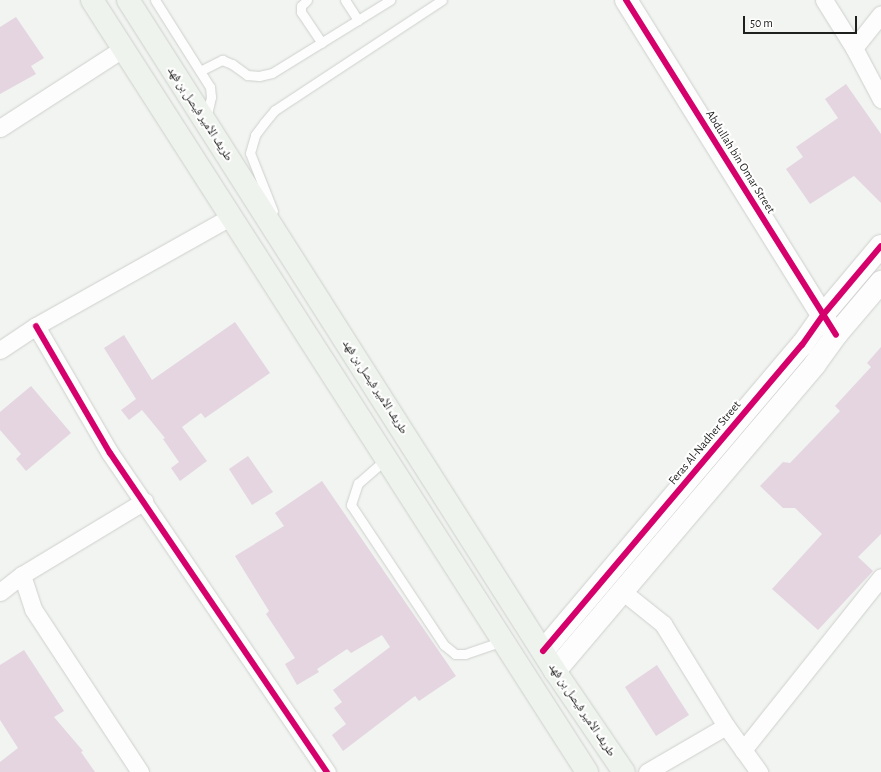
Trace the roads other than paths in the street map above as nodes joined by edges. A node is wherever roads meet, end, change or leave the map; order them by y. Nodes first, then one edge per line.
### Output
1 (92, 0) edge
2 (128, 0) edge
3 (155, 0) edge
4 (307, 0) edge
5 (345, 0) edge
6 (390, 0) edge
7 (442, 0) edge
8 (626, 0) edge
9 (824, 0) edge
10 (881, 14) edge
11 (358, 20) junction
12 (322, 43) junction
13 (854, 48) junction
14 (122, 49) junction
15 (200, 71) junction
16 (881, 99) edge
17 (205, 121) junction
18 (0, 128) edge
19 (230, 217) junction
20 (881, 246) edge
21 (288, 250) junction
22 (881, 282) edge
23 (823, 315) junction
24 (36, 326) junction
25 (836, 335) junction
26 (0, 350) edge
27 (386, 459) junction
28 (144, 501) junction
29 (22, 575) junction
30 (881, 577) edge
31 (622, 591) junction
32 (0, 592) edge
33 (503, 641) junction
34 (543, 651) junction
35 (555, 671) junction
36 (726, 726) junction
37 (743, 750) junction
38 (140, 772) edge
39 (326, 772) edge
40 (587, 772) edge
41 (624, 772) edge
42 (647, 772) edge
43 (758, 772) edge

1 - 14 main road
2 - 17 main road, طريف الأمير فيصل بن فهد
3 - 15 lane
4 - 12 lane
5 - 11 lane
6 - 11 lane
7 - 21 lane
8 - 23 street, Abdullah bin Omar Street
9 - 13 street
10 - 13 street
11 - 12 lane
12 - 15 lane
13 - 16 street
14 - 18 street
14 - 19 main road
15 - 17 lane
17 - 21 main road, طريف الأمير فيصل بن فهد
19 - 24 street
19 - 27 main road
20 - 23 street, Feras Al-Nadher Street
21 - 34 main road, طريف الأمير فيصل بن فهد
22 - 25 street
23 - 25 street, Abdullah bin Omar Street
23 - 34 street, Feras Al-Nadher Street
24 - 26 street
24 - 28 street
25 - 31 street
27 - 33 main road
27 - 33 lane
28 - 29 street
28 - 39 street
29 - 32 street
29 - 38 street
30 - 37 street
31 - 35 street
31 - 36 street
33 - 40 main road
34 - 35 main road, طريف الأمير فيصل بن فهد
35 - 41 main road, طريف الأمير فيصل بن فهد
36 - 37 street
36 - 42 street
37 - 43 street

